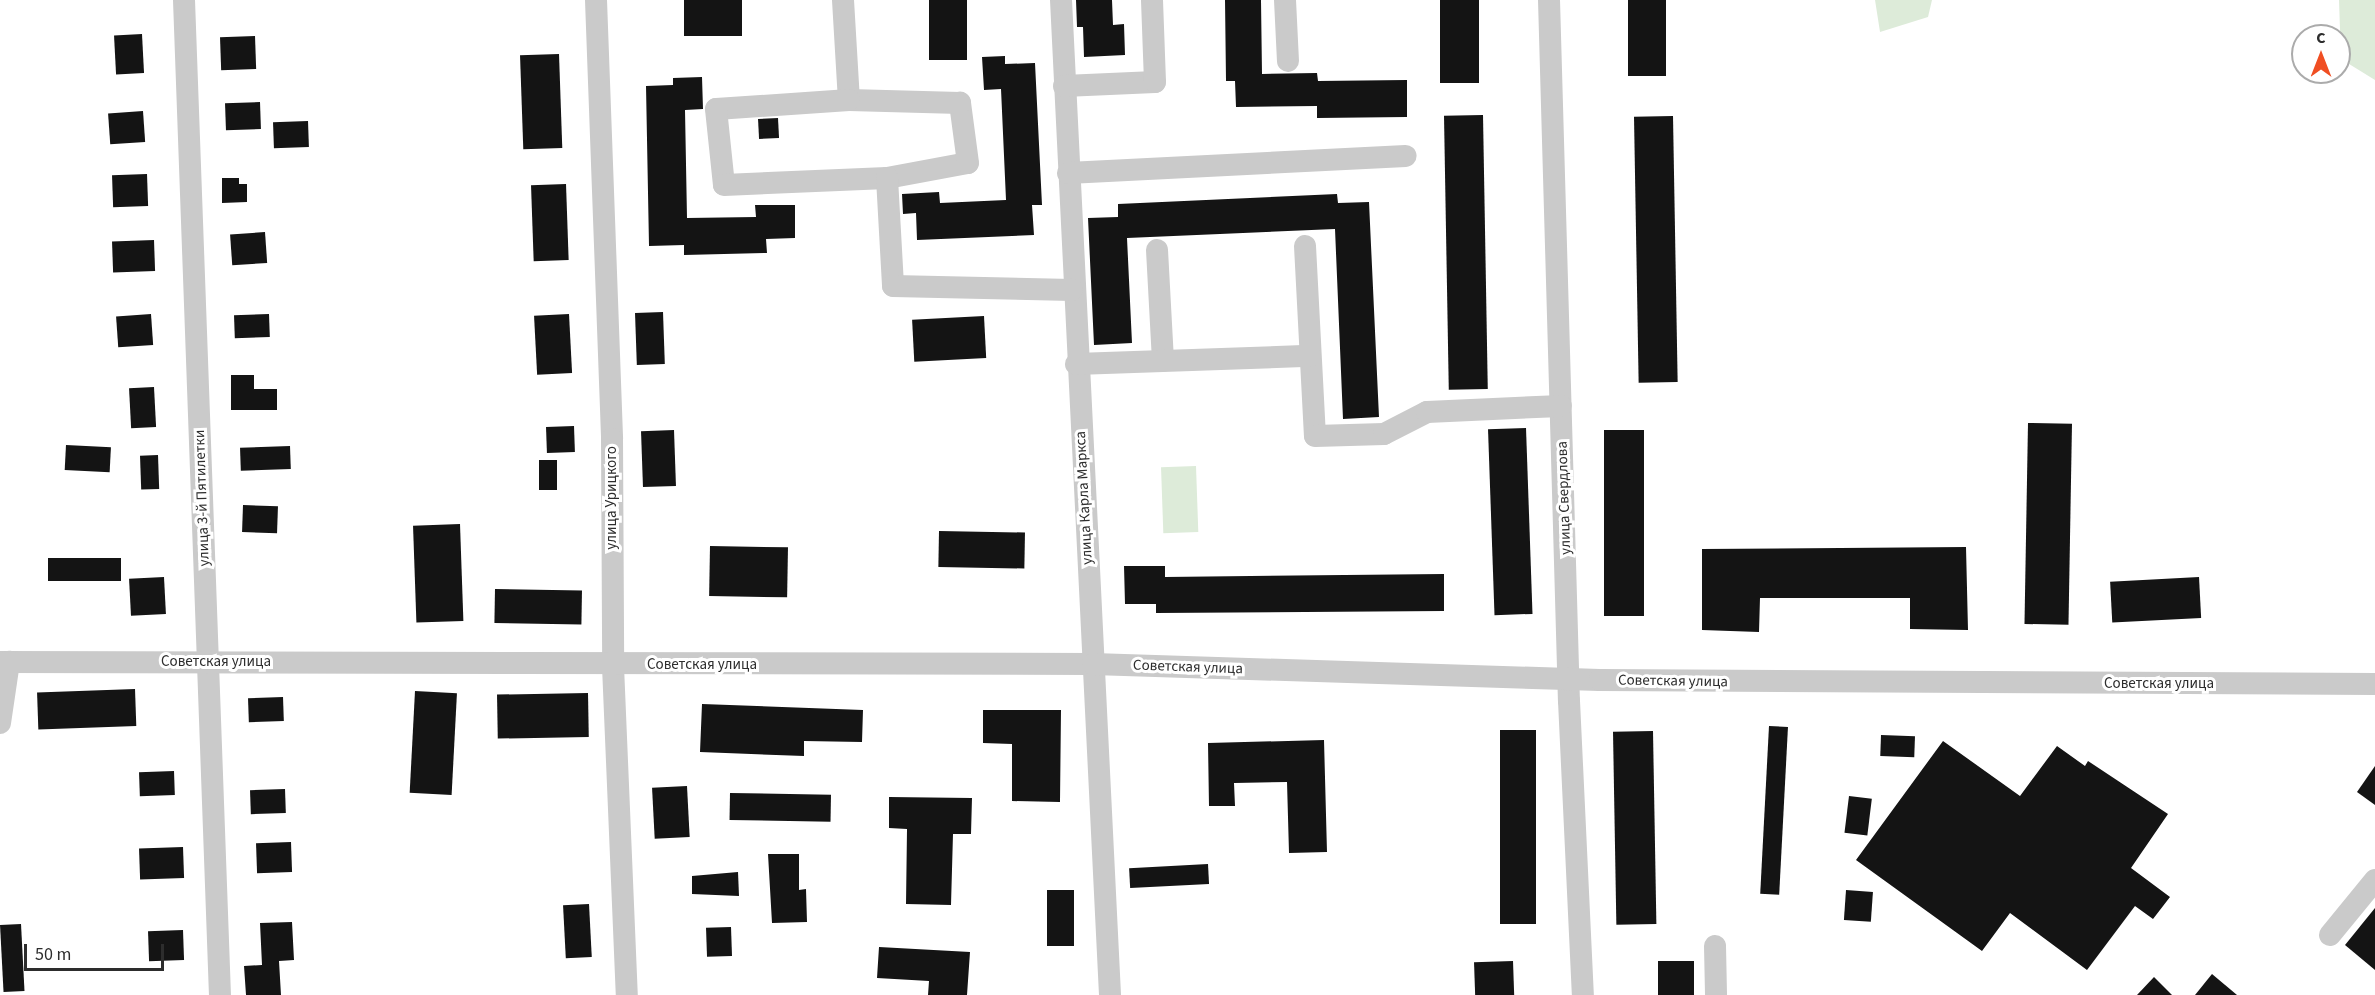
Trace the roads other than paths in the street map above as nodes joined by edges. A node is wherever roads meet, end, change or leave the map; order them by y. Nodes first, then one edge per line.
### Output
1 (184, 0) edge
2 (596, 0) edge
3 (843, 0) edge
4 (1061, 0) edge
5 (1152, 0) edge
6 (1285, 0) edge
7 (1549, 0) edge
8 (1288, 61) dead end
9 (1064, 86) junction
10 (849, 100) junction
11 (1406, 156) dead end
12 (1068, 173) junction
13 (887, 178) junction
14 (1305, 246) dead end
15 (1157, 250) dead end
16 (1072, 291) junction
17 (1310, 356) junction
18 (1163, 361) junction
19 (1076, 364) junction
20 (1561, 406) junction
21 (4, 662) edge
22 (207, 662) junction
23 (1093, 664) junction
24 (613, 666) junction
25 (1569, 679) junction
26 (2375, 684) edge
27 (0, 723) edge
28 (2375, 879) edge
29 (2330, 935) dead end
30 (1715, 946) dead end
31 (220, 995) edge
32 (627, 995) edge
33 (1110, 995) edge
34 (1583, 995) edge
35 (1716, 995) edge

1 - 22 street, улица 3-й Пятилетки
2 - 24 street, улица Урицкого
3 - 10 street
4 - 9 street, улица Карла Маркса
5 - 9 street
6 - 8 street
7 - 20 street, улица Свердлова
9 - 12 street, улица Карла Маркса
10 - 13 street
10 - 13 street
11 - 12 street
12 - 16 street, улица Карла Маркса
13 - 16 street
14 - 17 street
15 - 18 street
16 - 19 street, улица Карла Маркса
17 - 18 street
17 - 20 street
18 - 19 street
19 - 23 street, улица Карла Маркса
20 - 25 street, улица Свердлова
21 - 22 street, Советская улица
21 - 27 street
22 - 24 street, Советская улица
22 - 31 street, улица 3-й Пятилетки
23 - 24 street, Советская улица
23 - 25 street, Советская улица
23 - 33 street, улица Карла Маркса
24 - 32 street, улица Урицкого
25 - 26 street, Советская улица
25 - 34 street, улица Свердлова
28 - 29 street
30 - 35 street

